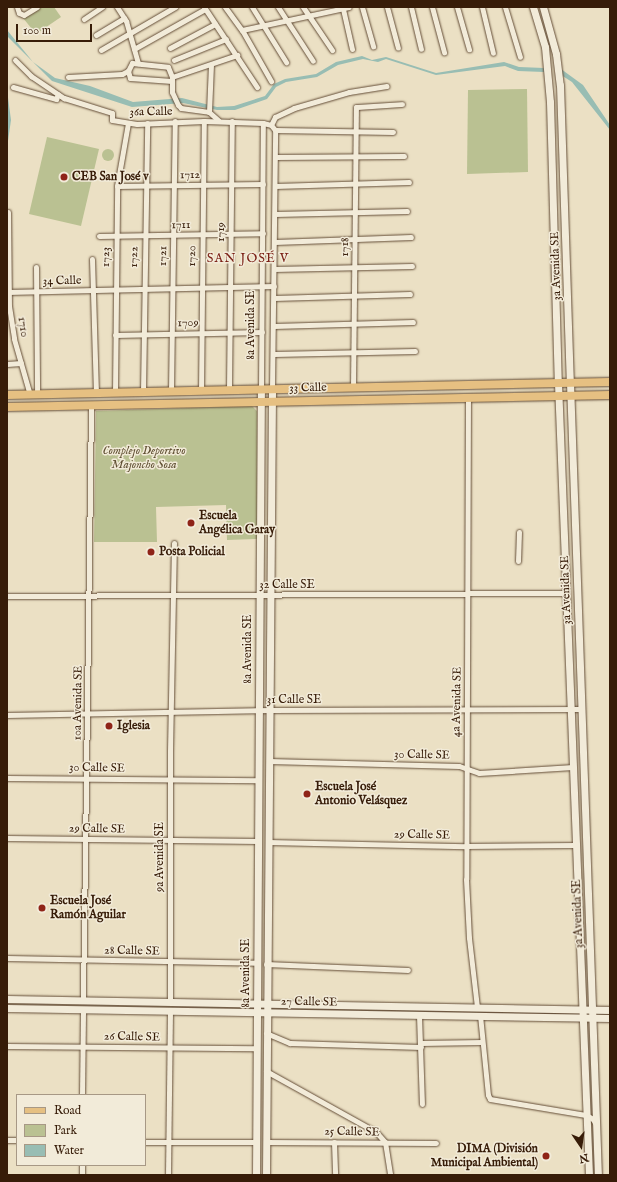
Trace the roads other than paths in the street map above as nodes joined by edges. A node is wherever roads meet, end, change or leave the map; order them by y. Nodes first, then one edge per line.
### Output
1 (17, 7) edge
2 (37, 7) edge
3 (102, 7) edge
4 (117, 7) edge
5 (175, 7) edge
6 (225, 7) edge
7 (252, 7) edge
8 (278, 7) edge
9 (303, 7) edge
10 (349, 7) edge
11 (362, 7) edge
12 (388, 7) edge
13 (411, 7) edge
14 (432, 7) edge
15 (457, 7) edge
16 (482, 7) edge
17 (505, 7) edge
18 (533, 7) edge
19 (542, 7) edge
20 (204, 8) edge
21 (343, 9) junction
22 (309, 15) junction
23 (124, 18) junction
24 (84, 19) dead end
25 (286, 20) junction
26 (215, 24) junction
27 (263, 25) junction
28 (242, 30) junction
29 (130, 34) junction
30 (96, 35) dead end
31 (226, 39) junction
32 (373, 46) dead end
33 (170, 48) dead end
34 (398, 48) dead end
35 (134, 49) junction
36 (352, 49) dead end
37 (421, 49) dead end
38 (469, 49) dead end
39 (101, 50) dead end
40 (332, 50) dead end
41 (444, 52) dead end
42 (493, 53) dead end
43 (237, 55) junction
44 (520, 57) dead end
45 (15, 60) dead end
46 (174, 60) dead end
47 (313, 61) dead end
48 (286, 62) dead end
49 (138, 64) junction
50 (211, 65) junction
51 (128, 71) junction
52 (68, 77) dead end
53 (172, 79) junction
54 (271, 81) dead end
55 (387, 86) dead end
56 (12, 87) dead end
57 (257, 87) dead end
58 (58, 94) junction
59 (402, 104) dead end
60 (209, 111) junction
61 (175, 121) junction
62 (204, 121) junction
63 (219, 121) junction
64 (232, 121) junction
65 (128, 123) junction
66 (146, 123) junction
67 (263, 123) junction
68 (271, 125) junction
69 (275, 130) junction
70 (356, 131) junction
71 (393, 132) dead end
72 (404, 156) dead end
73 (275, 157) junction
74 (356, 157) junction
75 (409, 182) dead end
76 (355, 183) junction
77 (232, 184) junction
78 (263, 184) junction
79 (203, 185) junction
80 (117, 186) junction
81 (146, 186) junction
82 (174, 186) junction
83 (275, 186) junction
84 (407, 211) dead end
85 (8, 212) edge
86 (355, 212) junction
87 (275, 214) junction
88 (262, 233) junction
89 (203, 234) junction
90 (232, 234) junction
91 (116, 235) junction
92 (144, 235) junction
93 (174, 235) junction
94 (99, 236) dead end
95 (411, 237) dead end
96 (355, 239) junction
97 (275, 242) junction
98 (92, 259) dead end
99 (412, 266) dead end
100 (36, 267) dead end
101 (354, 268) junction
102 (274, 269) junction
103 (262, 286) junction
104 (274, 286) junction
105 (202, 287) junction
106 (230, 287) junction
107 (173, 288) junction
108 (116, 289) junction
109 (144, 289) junction
110 (93, 290) junction
111 (37, 291) junction
112 (8, 292) edge
113 (410, 294) dead end
114 (354, 296) junction
115 (274, 298) junction
116 (413, 322) dead end
117 (354, 324) junction
118 (274, 326) junction
119 (262, 332) junction
120 (201, 333) junction
121 (230, 333) junction
122 (143, 334) junction
123 (172, 334) junction
124 (115, 335) junction
125 (14, 339) junction
126 (7, 340) edge
127 (414, 351) dead end
128 (354, 352) junction
129 (274, 354) junction
130 (21, 363) junction
131 (7, 364) edge
132 (610, 382) edge
133 (558, 383) junction
134 (570, 383) junction
135 (353, 388) junction
136 (229, 390) junction
137 (261, 390) junction
138 (272, 390) junction
139 (201, 391) junction
140 (143, 392) junction
141 (171, 392) junction
142 (96, 393) junction
143 (115, 393) junction
144 (33, 394) junction
145 (7, 395) edge
146 (610, 395) edge
147 (559, 396) junction
148 (571, 396) junction
149 (468, 397) junction
150 (261, 401) junction
151 (272, 401) junction
152 (91, 406) junction
153 (7, 407) edge
154 (519, 532) dead end
155 (174, 543) dead end
156 (518, 561) dead end
157 (468, 592) junction
158 (566, 593) junction
159 (174, 595) junction
160 (260, 595) junction
161 (270, 595) junction
162 (7, 596) edge
163 (89, 596) junction
164 (571, 709) junction
165 (581, 709) junction
166 (259, 710) junction
167 (269, 710) junction
168 (467, 710) junction
169 (171, 713) junction
170 (87, 715) junction
171 (7, 716) edge
172 (268, 762) junction
173 (573, 767) junction
174 (466, 769) junction
175 (7, 778) edge
176 (86, 778) junction
177 (170, 780) junction
178 (259, 780) junction
179 (7, 838) edge
180 (86, 839) junction
181 (170, 840) junction
182 (258, 841) junction
183 (268, 842) junction
184 (576, 845) junction
185 (466, 846) junction
186 (7, 958) edge
187 (84, 960) junction
188 (170, 962) junction
189 (257, 963) junction
190 (266, 964) junction
191 (408, 970) dead end
192 (7, 999) edge
193 (83, 1000) junction
194 (170, 1002) junction
195 (257, 1003) junction
196 (266, 1003) junction
197 (477, 1007) junction
198 (7, 1008) edge
199 (83, 1009) junction
200 (582, 1009) junction
201 (592, 1009) junction
202 (610, 1010) edge
203 (170, 1011) junction
204 (257, 1012) junction
205 (266, 1013) junction
206 (419, 1014) junction
207 (480, 1015) junction
208 (582, 1018) junction
209 (592, 1018) junction
210 (610, 1018) edge
211 (266, 1033) junction
212 (482, 1042) junction
213 (421, 1045) junction
214 (7, 1046) edge
215 (83, 1046) junction
216 (169, 1047) junction
217 (256, 1048) junction
218 (266, 1071) junction
219 (82, 1094) edge
220 (422, 1104) dead end
221 (586, 1115) junction
222 (596, 1129) junction
223 (146, 1142) edge
224 (168, 1142) junction
225 (255, 1142) junction
226 (266, 1142) junction
227 (334, 1142) junction
228 (385, 1142) junction
229 (436, 1143) dead end
230 (168, 1175) edge
231 (256, 1175) edge
232 (266, 1175) edge
233 (335, 1175) edge
234 (390, 1175) edge
235 (589, 1175) edge
236 (598, 1175) edge

1 - 2 street
3 - 24 street
4 - 23 street
5 - 29 street
6 - 28 street
7 - 27 street
8 - 25 street
9 - 22 street
10 - 21 street
11 - 32 street
12 - 34 street
13 - 37 street
14 - 41 street
15 - 38 street
16 - 42 street
17 - 44 street
18 - 133 main road, 3a Avenida SE
19 - 134 main road, 3a Avenida SE
20 - 26 street
20 - 35 street
21 - 22 street
21 - 36 street
22 - 25 street
22 - 40 street
23 - 29 street
23 - 30 street
25 - 27 street
25 - 47 street
26 - 31 street
26 - 33 street
27 - 28 street
27 - 48 street
28 - 54 street
29 - 35 street
29 - 39 street
31 - 43 street
31 - 46 street
35 - 49 street
43 - 50 street
43 - 57 street
45 - 58 street, 36a Calle
49 - 51 street
49 - 53 street
50 - 53 street
50 - 60 street
51 - 52 street
51 - 53 street
53 - 60 street
55 - 68 street
56 - 58 street
58 - 65 street, 36a Calle
59 - 70 street, 1718
60 - 63 street
61 - 62 street, 36a Calle
61 - 66 street, 36a Calle
61 - 82 street, 1721
62 - 63 street, 36a Calle
62 - 79 street, 1720
63 - 64 street, 36a Calle
64 - 67 street, 36a Calle
64 - 77 street, 1719
65 - 66 street, 36a Calle
65 - 80 street, 1723
66 - 81 street, 1722
67 - 68 street, 36a Calle
67 - 78 street, 8a Avenida SE
68 - 69 street
69 - 70 street
69 - 73 street, 8a Avenida SE
70 - 71 street
70 - 74 street, 1718
72 - 74 street
73 - 74 street
73 - 83 street, 8a Avenida SE
74 - 76 street, 1718
75 - 76 street
76 - 83 street
76 - 86 street, 1718
77 - 78 street, 1712
77 - 79 street, 1712
77 - 90 street, 1719
78 - 88 street, 8a Avenida SE
79 - 82 street, 1712
79 - 89 street, 1720
80 - 81 street, 1712
80 - 91 street, 1723
81 - 82 street, 1712
81 - 92 street, 1722
82 - 93 street, 1721
83 - 87 street, 8a Avenida SE
84 - 86 street
85 - 112 street, 1710
86 - 87 street
86 - 96 street, 1718
87 - 97 street, 8a Avenida SE
88 - 90 street, 1711
88 - 103 street, 8a Avenida SE
89 - 90 street, 1711
89 - 93 street, 1711
89 - 105 street, 1720
90 - 106 street, 1719
91 - 92 street, 1711
91 - 94 street, 1711
91 - 108 street, 1723
92 - 93 street, 1711
92 - 109 street, 1722
93 - 107 street, 1721
95 - 96 street
96 - 97 street
96 - 101 street, 1718
97 - 102 street, 8a Avenida SE
98 - 110 street
99 - 101 street
100 - 111 street
101 - 102 street
101 - 114 street, 1718
102 - 104 street, 8a Avenida SE
103 - 104 street, 34 Calle
103 - 106 street, 34 Calle
103 - 119 street, 8a Avenida SE
104 - 115 street, 8a Avenida SE
105 - 106 street, 34 Calle
105 - 107 street, 34 Calle
105 - 120 street, 1720
106 - 121 street, 1719
107 - 109 street, 34 Calle
107 - 123 street, 1721
108 - 109 street, 34 Calle
108 - 110 street, 34 Calle
108 - 124 street, 1723
109 - 122 street, 1722
110 - 111 street, 34 Calle
110 - 142 street
111 - 112 street, 34 Calle
111 - 144 street
112 - 125 street, 1710
113 - 114 street
114 - 115 street
114 - 117 street, 1718
115 - 118 street, 8a Avenida SE
116 - 117 street
117 - 118 street
117 - 128 street, 1718
118 - 129 street, 8a Avenida SE
119 - 121 street, 1709
119 - 137 street, 8a Avenida SE
120 - 121 street, 1709
120 - 123 street, 1709
120 - 139 street, 1720
121 - 136 street, 1719
122 - 123 street, 1709
122 - 124 street, 1709
122 - 140 street, 1722
123 - 141 street, 1721
124 - 143 street, 1723
125 - 126 street
125 - 130 street, 1710
127 - 128 street
128 - 129 street
128 - 135 street, 1718
129 - 138 street, 8a Avenida SE
130 - 131 street
130 - 144 street, 1710
132 - 134 main road, 33 Calle
133 - 134 main road, 33 Calle
133 - 135 main road, 33 Calle
133 - 147 main road, 3a Avenida SE
134 - 148 main road, 3a Avenida SE
135 - 138 main road, 33 Calle
136 - 137 main road, 33 Calle
136 - 139 main road, 33 Calle
137 - 138 main road, 33 Calle
137 - 150 main road, 8a Avenida SE
138 - 151 main road, 8a Avenida SE
139 - 141 main road, 33 Calle
140 - 141 main road, 33 Calle
140 - 143 main road, 33 Calle
142 - 143 main road, 33 Calle
142 - 144 main road, 33 Calle
144 - 145 main road, 33 Calle
146 - 148 main road, 33 Calle
147 - 148 main road, 33 Calle
147 - 149 main road, 33 Calle
147 - 158 main road, 3a Avenida SE
148 - 165 main road, 3a Avenida SE
149 - 151 main road, 33 Calle
149 - 157 street, 4a Avenida SE
150 - 151 main road, 33 Calle
150 - 152 main road, 33 Calle
150 - 160 main road, 8a Avenida SE
151 - 161 main road, 8a Avenida SE
152 - 153 main road, 33 Calle
152 - 163 street, 10a Avenida SE
154 - 156 street
155 - 159 street
157 - 158 street, 32 Calle SE
157 - 161 street, 32 Calle SE
157 - 168 street, 4a Avenida SE
158 - 164 main road, 3a Avenida SE
159 - 160 street, 32 Calle SE
159 - 163 street, 32 Calle SE
159 - 169 street, 9a Avenida SE
160 - 161 street, 32 Calle SE
160 - 166 main road, 8a Avenida SE
161 - 167 main road, 8a Avenida SE
162 - 163 street, 32 Calle SE
163 - 170 street, 10a Avenida SE
164 - 165 street, 31 Calle SE
164 - 168 street, 31 Calle SE
164 - 173 main road, 3a Avenida SE
165 - 201 main road, 3a Avenida SE
166 - 167 street, 31 Calle SE
166 - 169 street, 31 Calle SE
166 - 178 main road, 8a Avenida SE
167 - 168 street, 31 Calle SE
167 - 172 main road, 8a Avenida SE
168 - 174 street, 4a Avenida SE
169 - 170 street, 31 Calle SE
169 - 177 street, 9a Avenida SE
170 - 171 street, 31 Calle SE
170 - 176 street, 10a Avenida SE
172 - 174 street, 30 Calle SE
172 - 183 main road, 8a Avenida SE
173 - 174 street, 30 Calle SE
173 - 184 main road, 3a Avenida SE
174 - 185 street, 4a Avenida SE
175 - 176 street, 30 Calle SE
176 - 177 street, 30 Calle SE
176 - 180 street, 10a Avenida SE
177 - 178 street, 30 Calle SE
177 - 181 street, 9a Avenida SE
178 - 182 main road, 8a Avenida SE
179 - 180 street, 29 Calle SE
180 - 181 street, 29 Calle SE
180 - 187 street, 10a Avenida SE
181 - 182 street, 29 Calle SE
181 - 188 street, 9a Avenida SE
182 - 189 main road, 8a Avenida SE
183 - 185 street, 29 Calle SE
183 - 190 main road, 8a Avenida SE
184 - 185 street, 29 Calle SE
184 - 200 main road, 3a Avenida SE
185 - 197 street, 4a Avenida SE
186 - 187 street, 28 Calle SE
187 - 188 street, 28 Calle SE
187 - 193 street, 10a Avenida SE
188 - 189 street, 28 Calle SE
188 - 194 street, 9a Avenida SE
189 - 195 main road, 8a Avenida SE
190 - 191 street
190 - 196 main road, 8a Avenida SE
192 - 193 main road, 27 Calle SE
193 - 194 main road, 27 Calle SE
194 - 195 main road, 27 Calle SE
195 - 196 main road, 27 Calle SE
195 - 204 main road, 8a Avenida SE
196 - 197 main road, 27 Calle SE
196 - 205 main road, 8a Avenida SE
197 - 200 main road, 27 Calle SE
198 - 199 main road, 27 Calle SE
199 - 203 main road, 27 Calle SE
199 - 215 street
200 - 201 main road, 27 Calle SE
200 - 208 main road, 3a Avenida SE
201 - 202 main road, 27 Calle SE
201 - 209 main road, 3a Avenida SE
203 - 204 main road, 27 Calle SE
203 - 216 street
204 - 205 main road, 27 Calle SE
204 - 217 main road, 8a Avenida SE
205 - 206 main road, 27 Calle SE
205 - 211 main road, 8a Avenida SE
206 - 207 main road, 27 Calle SE
206 - 213 street
207 - 208 main road, 27 Calle SE
207 - 212 street
208 - 209 main road, 27 Calle SE
208 - 221 main road, 3a Avenida SE
209 - 210 main road, 27 Calle SE
209 - 222 main road, 3a Avenida SE
211 - 213 street
211 - 218 main road, 8a Avenida SE
212 - 213 street
212 - 221 street
213 - 220 street
214 - 215 street, 26 Calle SE
215 - 216 street, 26 Calle SE
215 - 219 street
216 - 217 street, 26 Calle SE
216 - 224 street
217 - 225 main road, 8a Avenida SE
218 - 226 main road, 8a Avenida SE
218 - 228 street
221 - 222 street
221 - 235 main road, 3a Avenida SE
222 - 236 main road, 3a Avenida SE
223 - 224 street
224 - 225 street
224 - 230 street
225 - 231 main road, 8a Avenida SE
226 - 227 street, 25 Calle SE
226 - 232 main road, 8a Avenida SE
227 - 228 street, 25 Calle SE
227 - 233 street
228 - 229 street, 25 Calle SE
228 - 234 street

